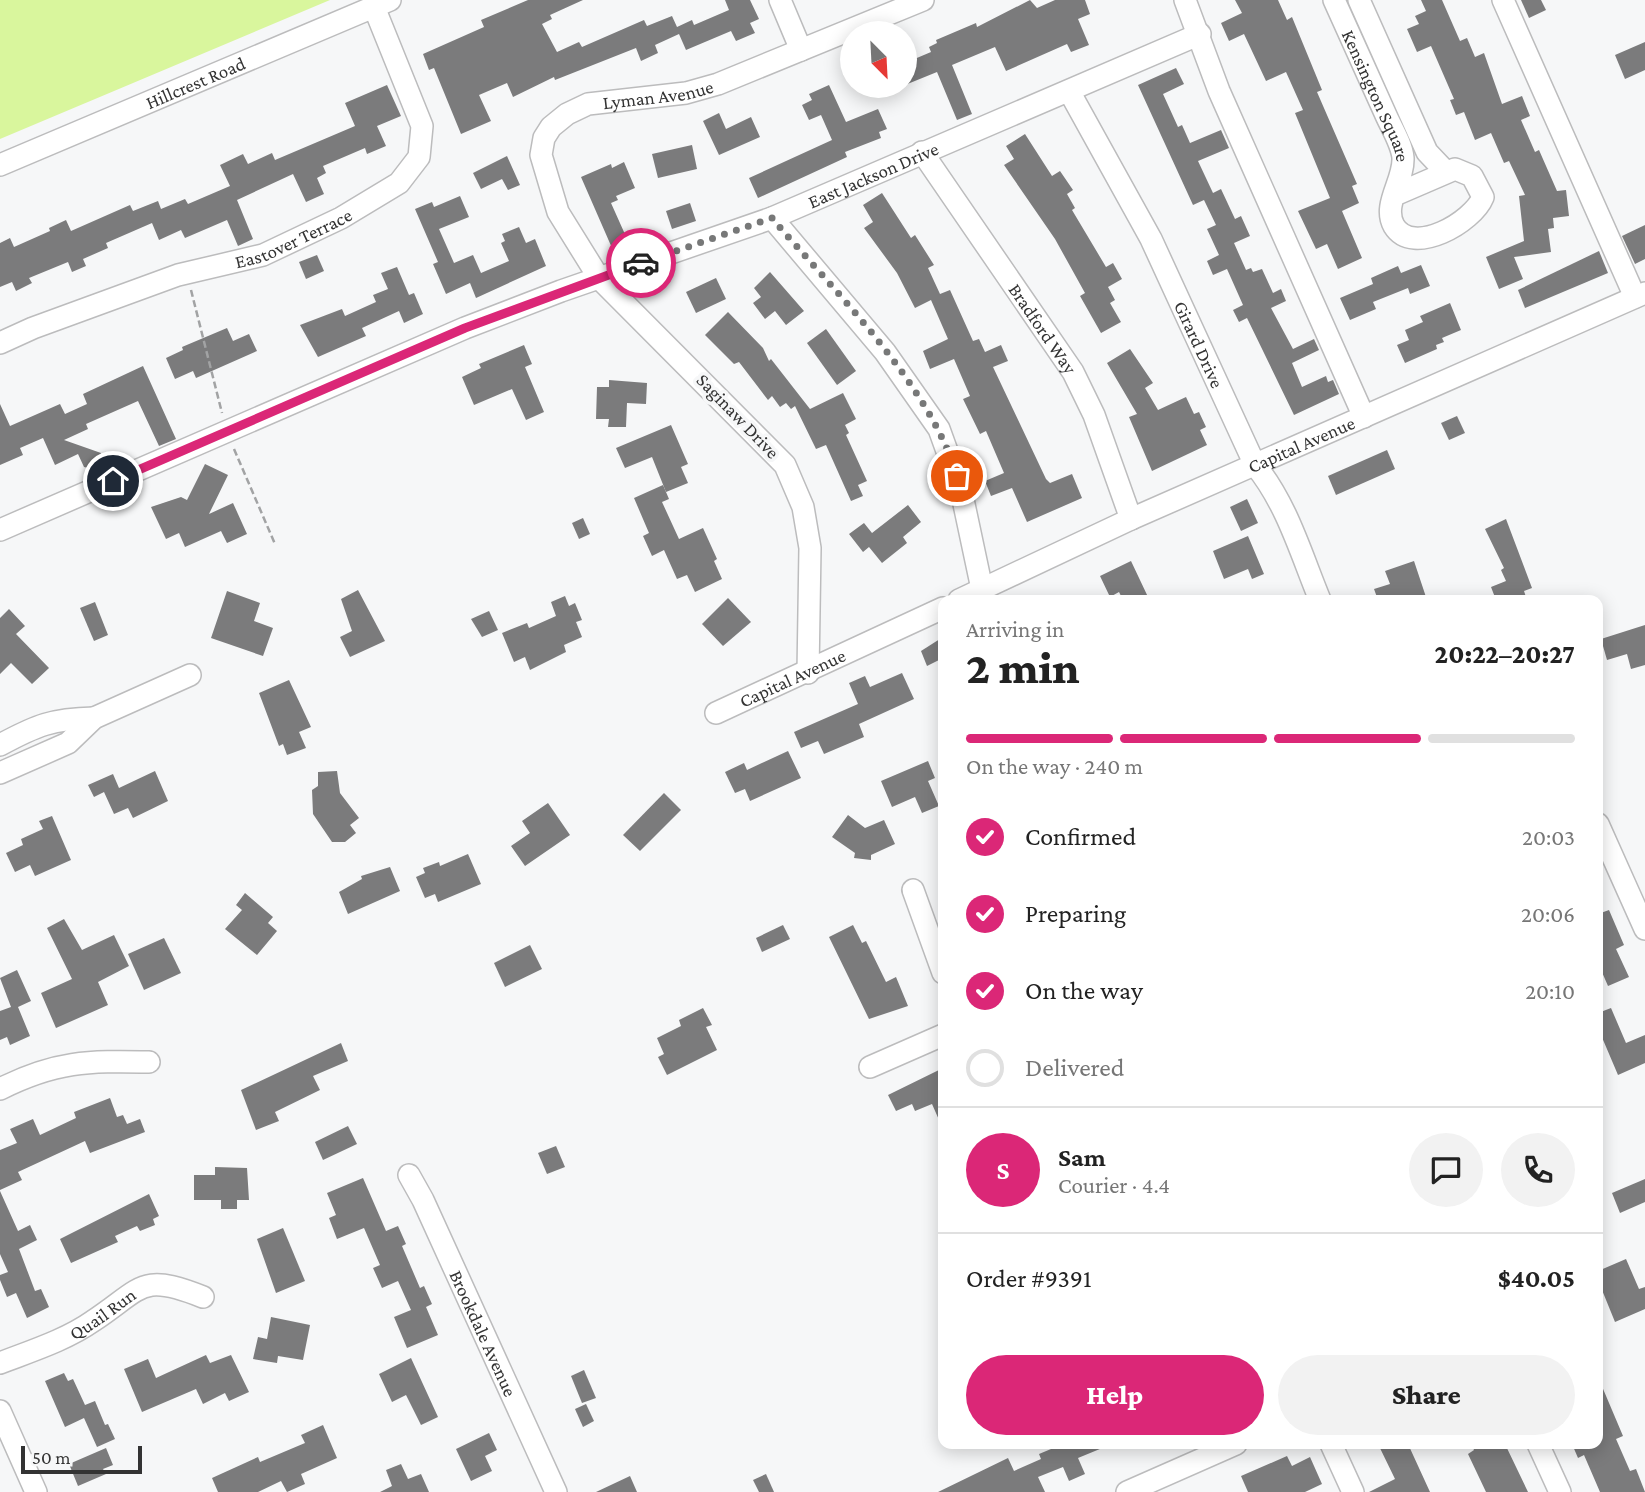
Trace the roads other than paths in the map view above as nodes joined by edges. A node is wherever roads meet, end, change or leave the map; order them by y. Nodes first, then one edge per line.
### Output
1 (780, 0) edge
2 (923, 0) edge
3 (1185, 0) edge
4 (1334, 0) edge
5 (1359, 0) edge
6 (1503, 0) edge
7 (382, 4) edge
8 (348, 8) edge
9 (1200, 34) junction
10 (801, 50) junction
11 (1069, 91) junction
12 (922, 152) junction
13 (0, 165) edge
14 (1445, 171) junction
15 (1396, 194) junction
16 (772, 218) junction
17 (599, 278) junction
18 (1640, 295) edge
19 (0, 343) edge
20 (1364, 417) junction
21 (1255, 465) junction
22 (1131, 519) junction
23 (0, 530) edge
24 (982, 589) junction
25 (969, 595) edge
26 (1318, 595) edge
27 (938, 610) edge
28 (808, 673) junction
29 (190, 675) dead end
30 (716, 713) dead end
31 (93, 718) junction
32 (0, 745) edge
33 (0, 773) edge
34 (1603, 835) edge
35 (913, 890) dead end
36 (1645, 929) edge
37 (938, 959) edge
38 (938, 1037) edge
39 (149, 1062) dead end
40 (870, 1067) dead end
41 (0, 1090) edge
42 (409, 1175) dead end
43 (203, 1297) dead end
44 (0, 1363) edge
45 (0, 1411) edge
46 (1225, 1449) edge
47 (1333, 1449) edge
48 (1540, 1449) edge
49 (36, 1492) edge
50 (556, 1492) edge
51 (1127, 1492) edge
52 (1353, 1492) edge
53 (1560, 1492) edge

1 - 10 street
2 - 10 street, Lyman Avenue
3 - 9 street
4 - 15 street, Kensington Square
5 - 14 street, Kensington Square
6 - 18 street
7 - 8 street, Hillcrest Road
7 - 19 street, Eastover Terrace
8 - 13 street, Hillcrest Road
9 - 11 street, East Jackson Drive
9 - 20 street
10 - 17 street, Lyman Avenue
11 - 12 street, East Jackson Drive
11 - 21 street, Girard Drive
12 - 16 street, East Jackson Drive
12 - 22 street, Bradford Way
14 - 15 street, Kensington Square
14 - 15 street, Kensington Square
16 - 17 street, East Jackson Drive
16 - 24 street
17 - 23 street, East Jackson Drive
17 - 28 street, Saginaw Drive
18 - 20 street, Capital Avenue
20 - 21 street, Capital Avenue
21 - 22 street, Capital Avenue
21 - 26 street, Girard Drive
22 - 24 street, Capital Avenue
24 - 25 street, Capital Avenue
27 - 28 street, Capital Avenue
28 - 30 street, Capital Avenue
29 - 31 street
31 - 32 street
31 - 33 street
34 - 36 street
35 - 37 street
38 - 40 street
39 - 41 street
42 - 50 street, Brookdale Avenue
43 - 44 street, Quail Run
45 - 49 street
46 - 51 street
47 - 52 street
48 - 53 street

